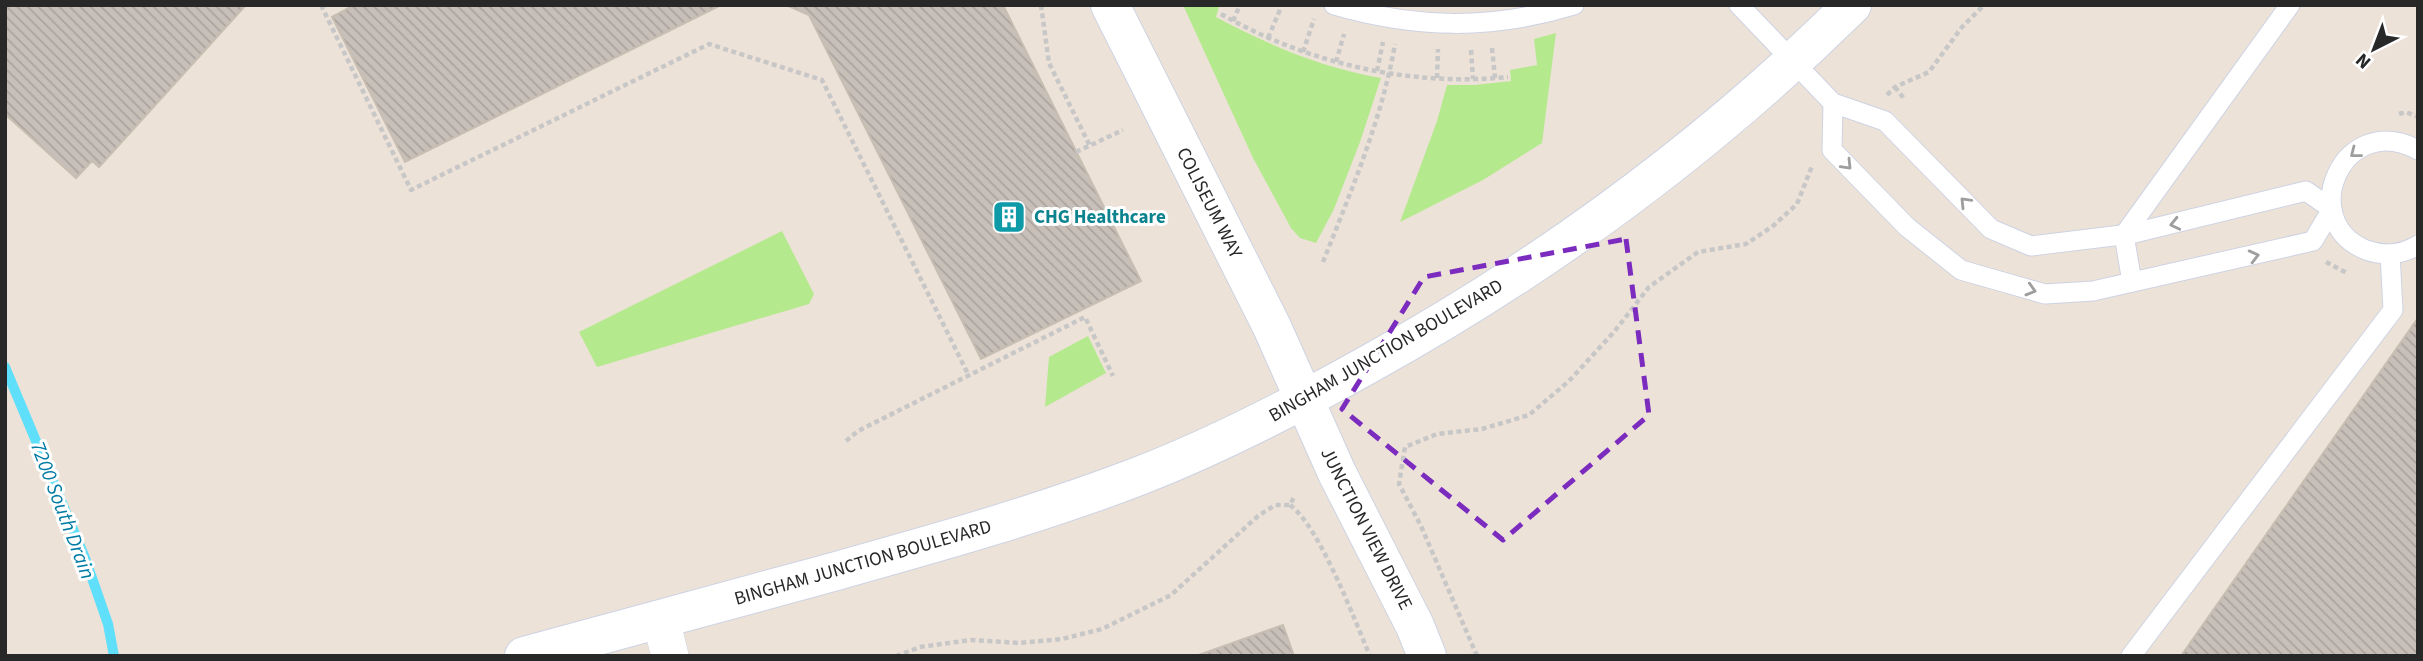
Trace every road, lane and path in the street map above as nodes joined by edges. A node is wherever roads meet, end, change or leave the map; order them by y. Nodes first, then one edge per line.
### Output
1 (321, 5) edge
2 (1041, 5) edge
3 (1110, 5) edge
4 (1240, 5) edge
5 (1282, 5) edge
6 (1334, 5) edge
7 (1574, 5) edge
8 (1739, 5) edge
9 (1852, 5) edge
10 (1984, 5) edge
11 (2290, 5) edge
12 (1221, 14) dead end
13 (1315, 16) dead end
14 (1399, 20) junction
15 (1233, 21) junction
16 (1268, 38) junction
17 (1303, 52) junction
18 (1794, 61) junction
19 (1390, 74) junction
20 (1508, 77) dead end
21 (1895, 87) dead end
22 (1833, 103) junction
23 (1123, 130) dead end
24 (1090, 146) junction
25 (2418, 150) edge
26 (1076, 152) dead end
27 (1813, 164) dead end
28 (2332, 209) junction
29 (2124, 235) junction
30 (2418, 245) edge
31 (2390, 254) junction
32 (1323, 262) dead end
33 (2132, 282) junction
34 (969, 376) junction
35 (1113, 376) dead end
36 (1304, 401) junction
37 (846, 441) dead end
38 (1294, 497) dead end
39 (1290, 505) junction
40 (665, 638) edge
41 (524, 656) edge
42 (896, 656) edge
43 (1370, 656) edge
44 (1427, 656) edge
45 (1477, 656) edge
46 (2132, 656) edge

1 - 34 path
2 - 24 path
3 - 36 main road, COLISEUM WAY
4 - 15 path
5 - 16 path
6 - 14 lane
7 - 14 lane
8 - 18 lane
9 - 18 main road, BINGHAM JUNCTION BOULEVARD
10 - 21 path
11 - 29 lane
12 - 15 path
13 - 17 path
14 - 19 path
15 - 16 path
16 - 17 path
17 - 19 path
18 - 22 lane
18 - 36 main road, BINGHAM JUNCTION BOULEVARD
19 - 20 path
19 - 32 path
29 -> 22 lane
22 -> 33 lane
23 - 24 path
24 - 26 path
25 -> 28 lane
27 - 45 path
28 -> 29 lane
28 - 31 lane
33 -> 28 lane
29 - 33 lane
30 - 31 lane
31 - 46 lane
34 - 35 path
34 - 37 path
36 - 40 main road, BINGHAM JUNCTION BOULEVARD
36 - 44 main road, JUNCTION VIEW DRIVE
38 - 39 path
39 - 42 path
39 - 43 path
40 - 41 main road, BINGHAM JUNCTION BOULEVARD

